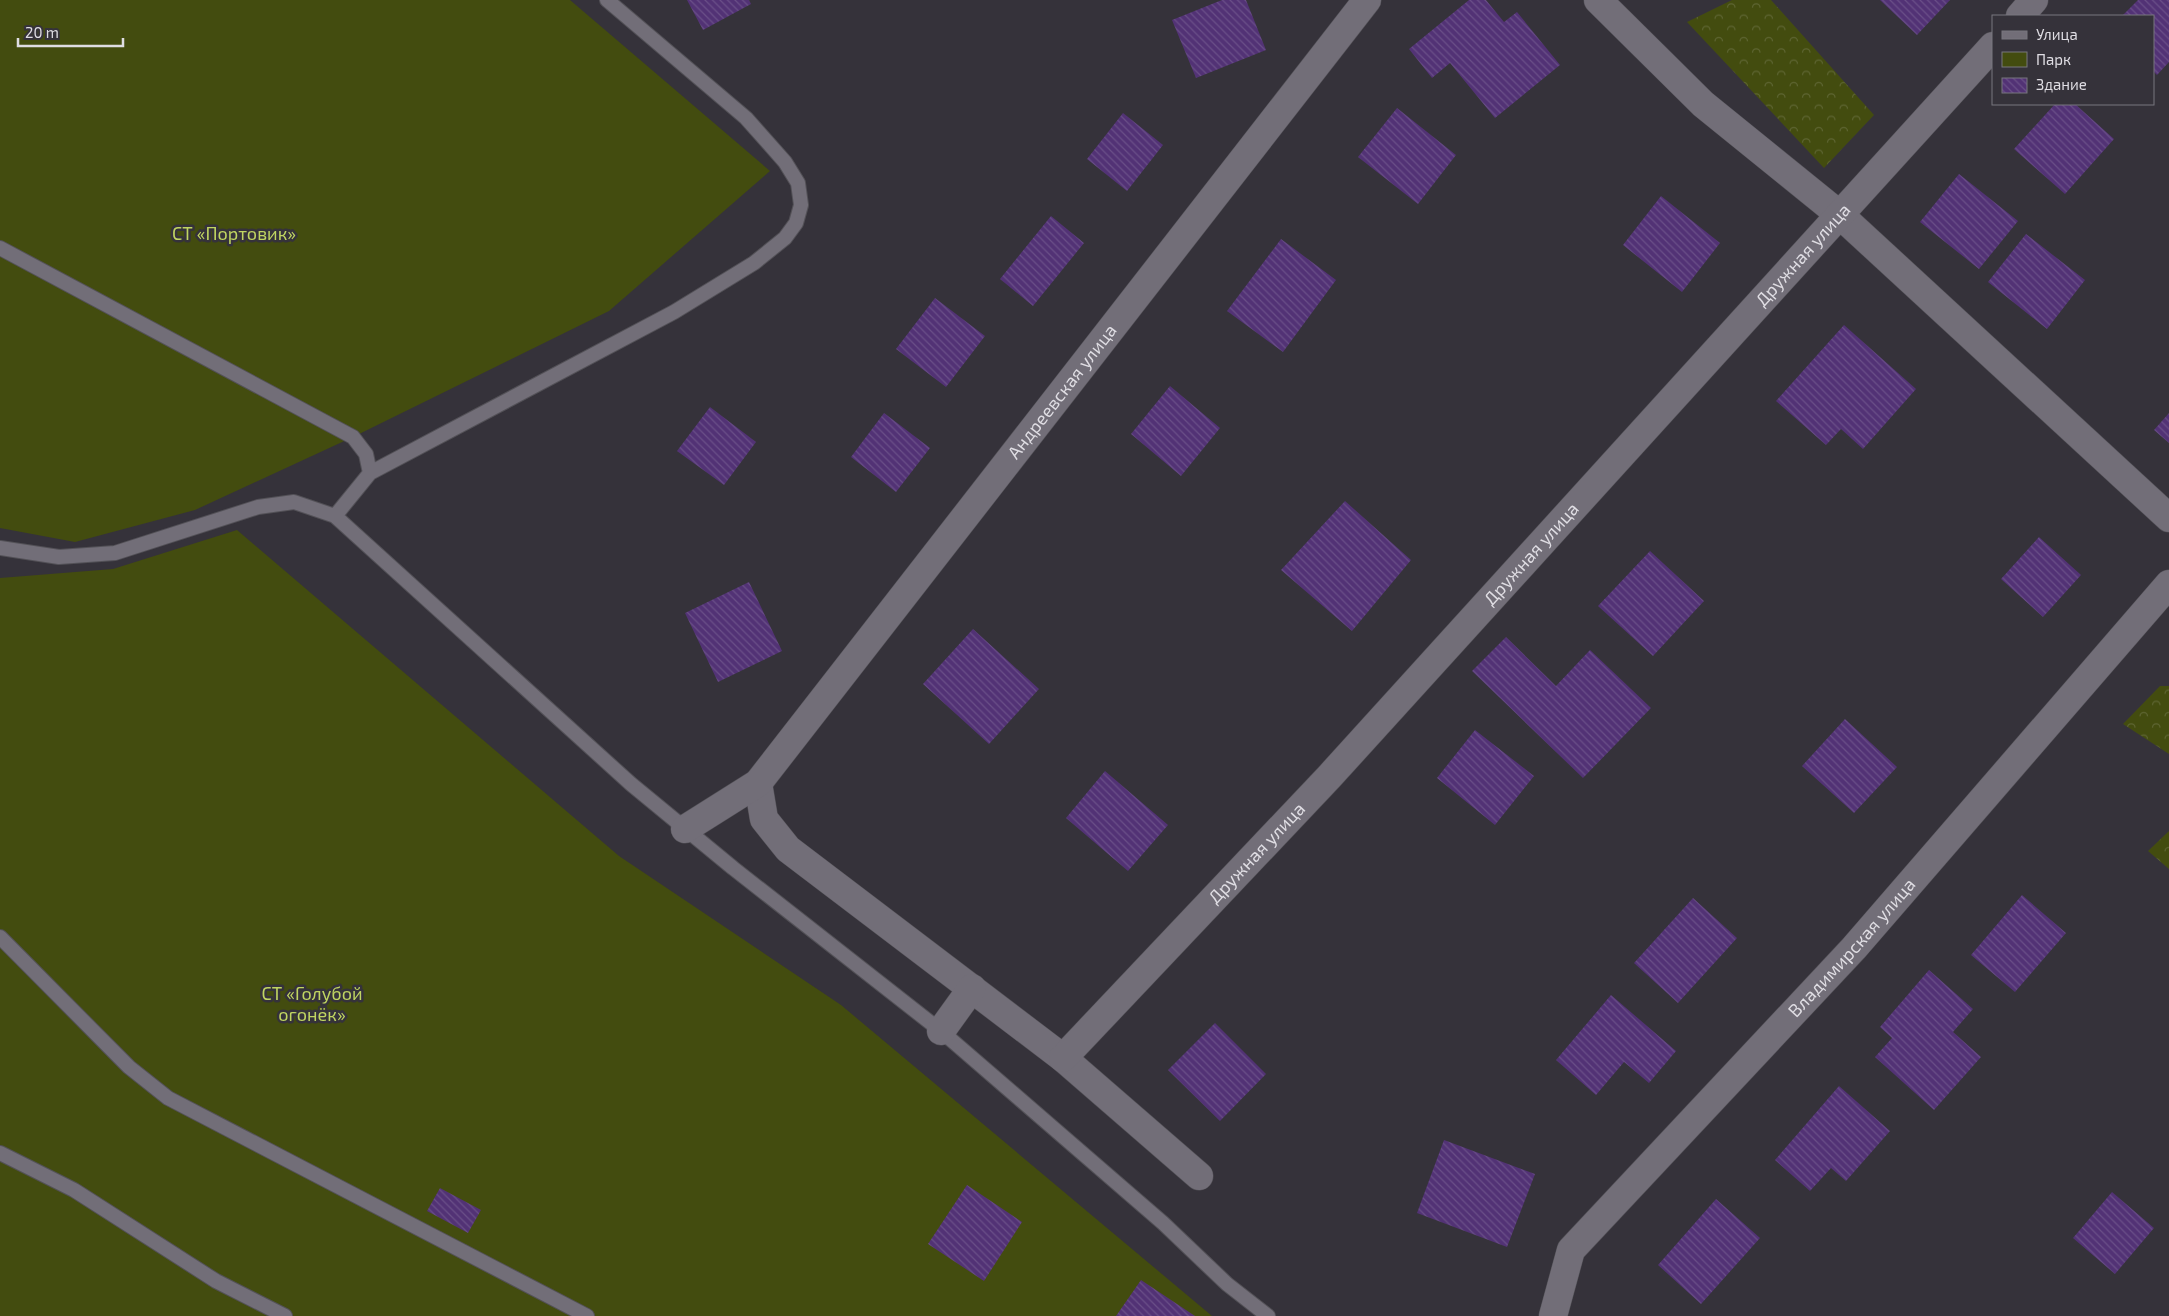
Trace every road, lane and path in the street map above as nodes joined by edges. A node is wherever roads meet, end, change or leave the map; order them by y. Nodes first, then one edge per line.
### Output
1 (607, 0) edge
2 (1367, 0) edge
3 (1598, 0) edge
4 (2034, 0) edge
5 (2021, 15) edge
6 (1992, 47) edge
7 (1840, 215) junction
8 (0, 248) edge
9 (370, 473) junction
10 (335, 516) junction
11 (2169, 518) edge
12 (0, 548) edge
13 (2169, 584) edge
14 (758, 784) junction
15 (685, 829) junction
16 (0, 937) edge
17 (972, 988) junction
18 (942, 1031) junction
19 (1063, 1058) junction
20 (0, 1152) edge
21 (1199, 1176) dead end
22 (285, 1316) edge
23 (587, 1316) edge
24 (1268, 1316) edge
25 (1553, 1316) edge

1 - 9 lane
2 - 14 street, Андреевская улица
3 - 7 street
4 - 5 street
6 - 7 street, Дружная улица
7 - 11 street
7 - 19 street, Дружная улица
8 - 9 lane
9 - 10 lane
10 - 12 lane
10 - 15 lane
13 - 25 street, Владимирская улица
14 - 15 street
14 - 17 street
15 - 18 lane
16 - 23 lane
17 - 18 street
17 - 19 street
18 - 24 lane
19 - 21 street
20 - 22 lane

